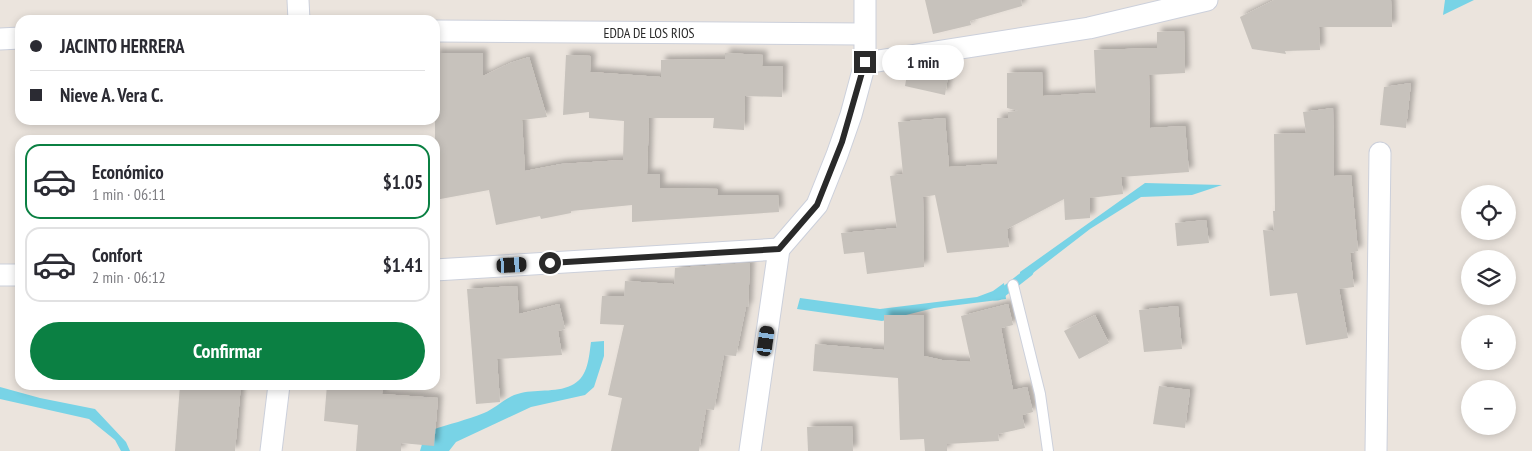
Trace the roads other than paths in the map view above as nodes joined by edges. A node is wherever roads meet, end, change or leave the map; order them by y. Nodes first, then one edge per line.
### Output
1 (298, 0) edge
2 (865, 0) edge
3 (1207, 0) edge
4 (298, 15) edge
5 (440, 32) edge
6 (864, 34) junction
7 (15, 38) edge
8 (0, 39) edge
9 (865, 62) junction
10 (1380, 153) dead end
11 (779, 249) junction
12 (440, 270) edge
13 (0, 275) edge
14 (15, 275) edge
15 (1013, 285) dead end
16 (277, 390) edge
17 (271, 451) edge
18 (750, 451) edge
19 (1048, 451) edge
20 (1376, 451) edge

1 - 4 street
2 - 6 street
3 - 9 street
5 - 6 street, EDDA DE LOS RIOS
6 - 9 street
7 - 8 street
9 - 11 street
10 - 20 street
11 - 12 street
11 - 18 street
13 - 14 street
15 - 19 lane
16 - 17 street

